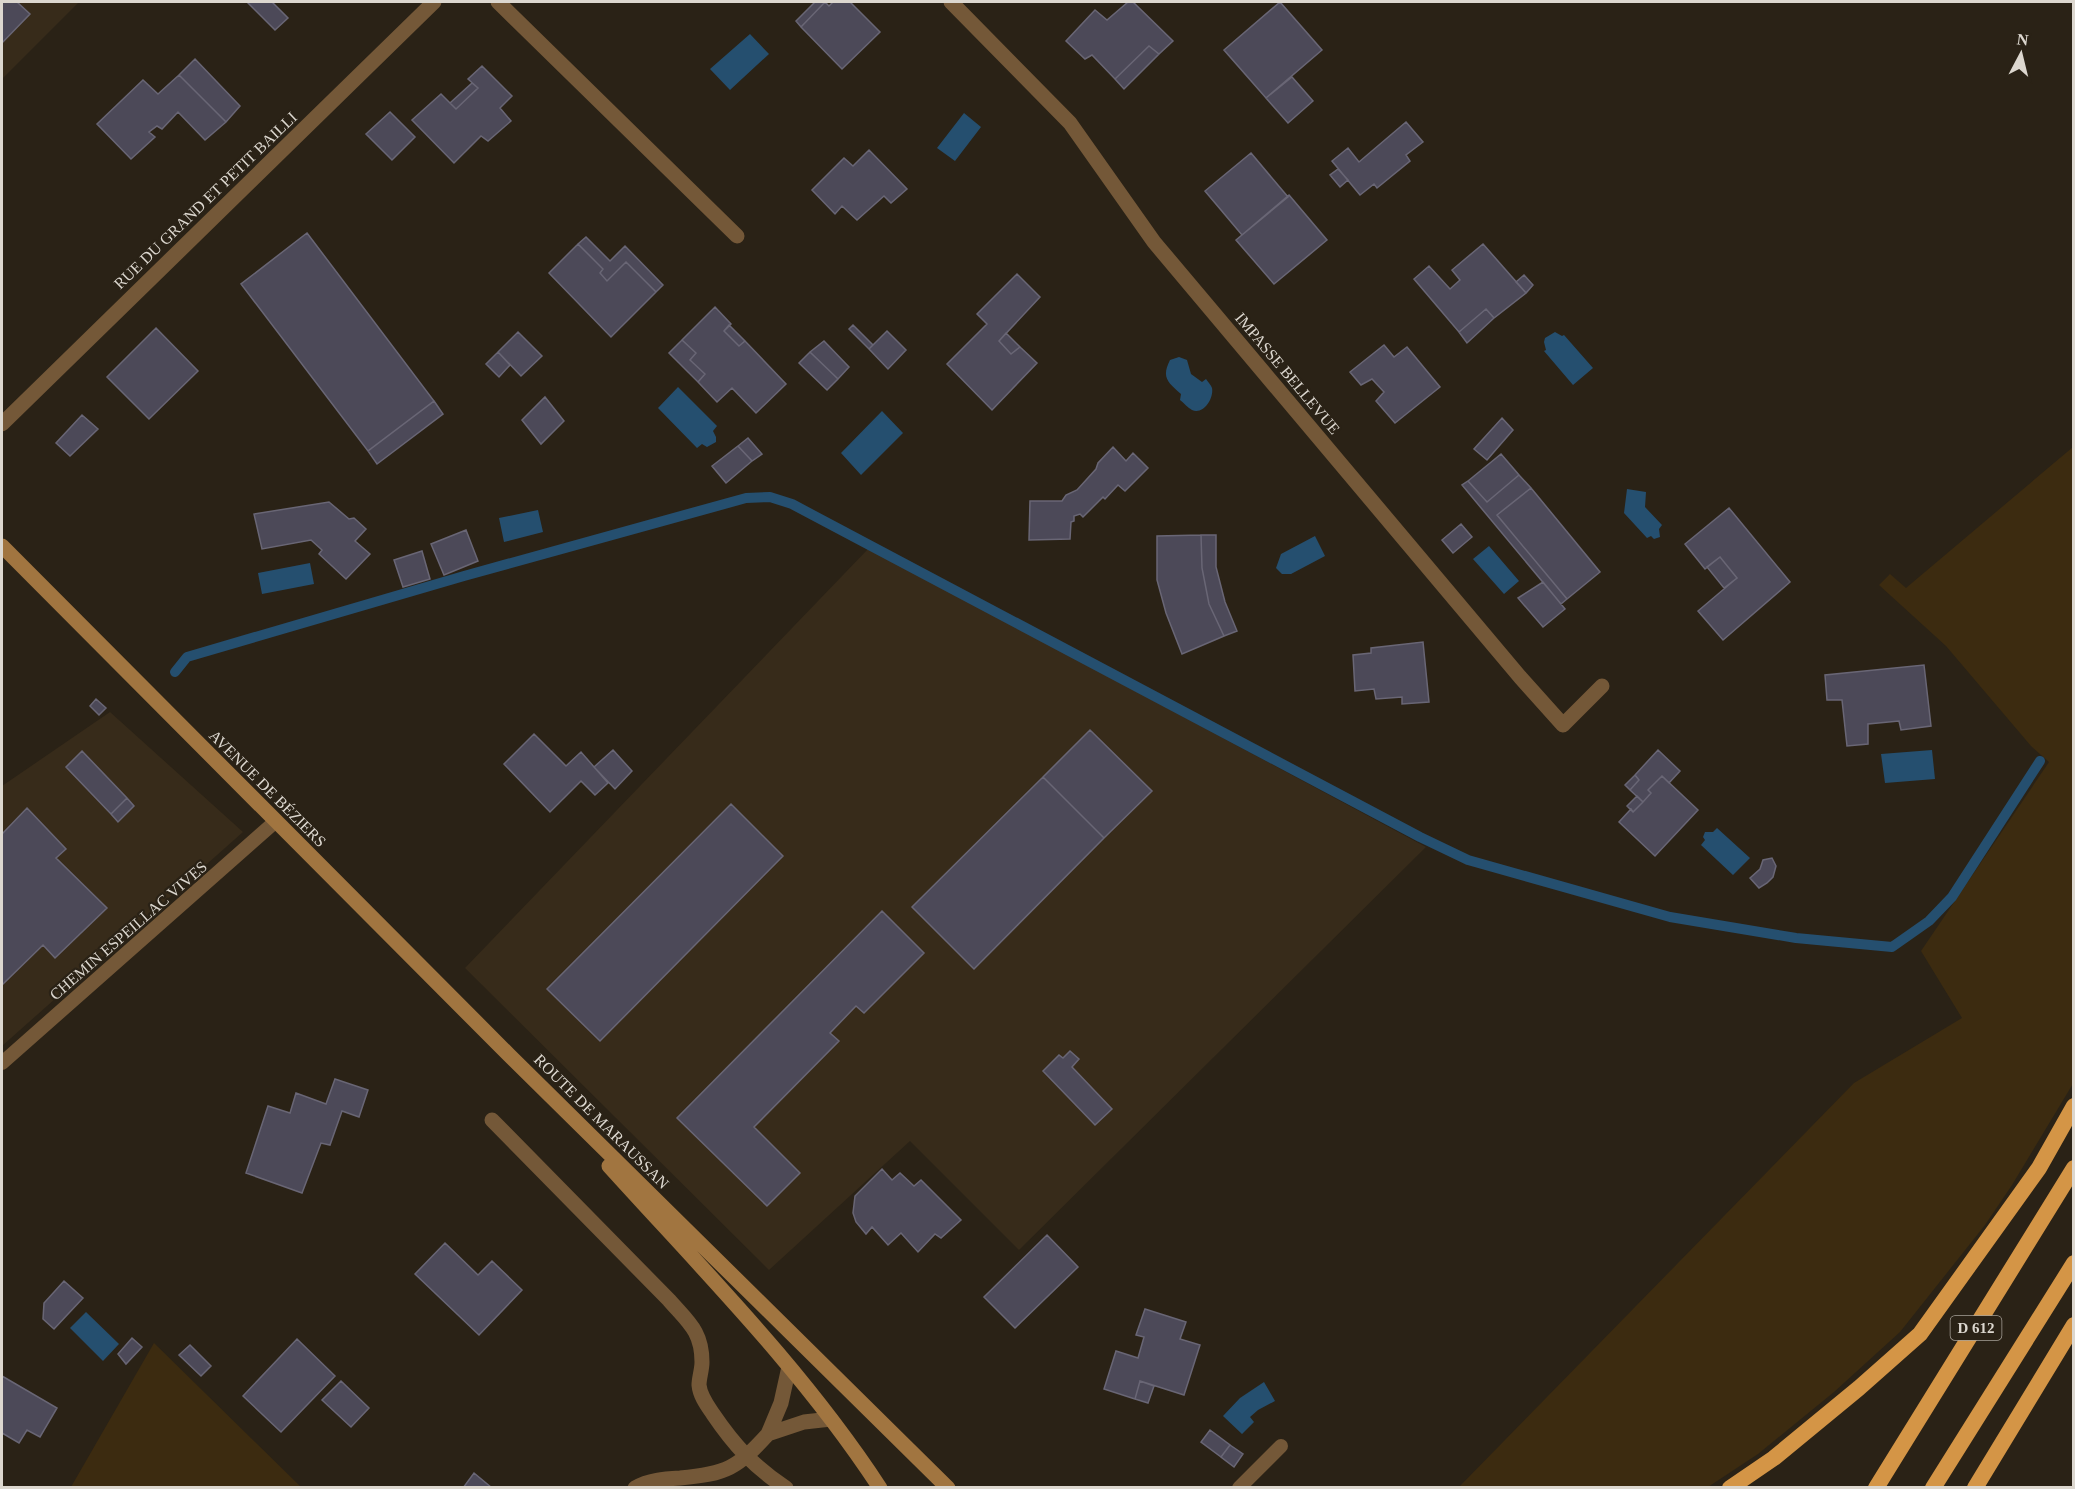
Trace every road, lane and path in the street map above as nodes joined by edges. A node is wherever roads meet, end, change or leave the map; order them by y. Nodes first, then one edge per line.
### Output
1 (434, 2) edge
2 (498, 2) edge
3 (951, 2) edge
4 (736, 236) dead end
5 (2, 424) edge
6 (2, 546) edge
7 (1602, 686) dead end
8 (276, 821) junction
9 (509, 1054) junction
10 (2, 1063) edge
11 (2073, 1106) edge
12 (492, 1119) dead end
13 (2073, 1168) edge
14 (2073, 1263) edge
15 (2073, 1325) edge
16 (789, 1367) junction
17 (831, 1419) junction
18 (768, 1434) junction
19 (1281, 1446) dead end
20 (747, 1458) junction
21 (635, 1488) edge
22 (786, 1488) edge
23 (880, 1488) edge
24 (948, 1488) edge
25 (1239, 1488) edge
26 (1730, 1488) edge
27 (1876, 1488) edge
28 (1933, 1488) edge
29 (1975, 1488) edge

1 - 5 street, RUE DU GRAND ET PETIT BAILLI
2 - 4 street
3 - 7 street, IMPASSE BELLEVUE
6 - 8 main road, AVENUE DE BÉZIERS
8 - 9 main road, AVENUE DE BÉZIERS
8 - 10 lane, CHEMIN ESPEILLAC VIVES
9 - 16 main road, ROUTE DE MARAUSSAN
9 - 24 main road, ROUTE DE MARAUSSAN
11 - 26 highway
12 - 20 street
13 - 27 highway, D 612
14 - 28 highway, D 612
15 - 29 highway
16 - 17 main road, ROUTE DE MARAUSSAN
16 - 18 street
17 - 18 street
17 - 23 main road, ROUTE DE MARAUSSAN
18 - 20 street
19 - 25 lane
20 - 21 street
20 - 22 street

